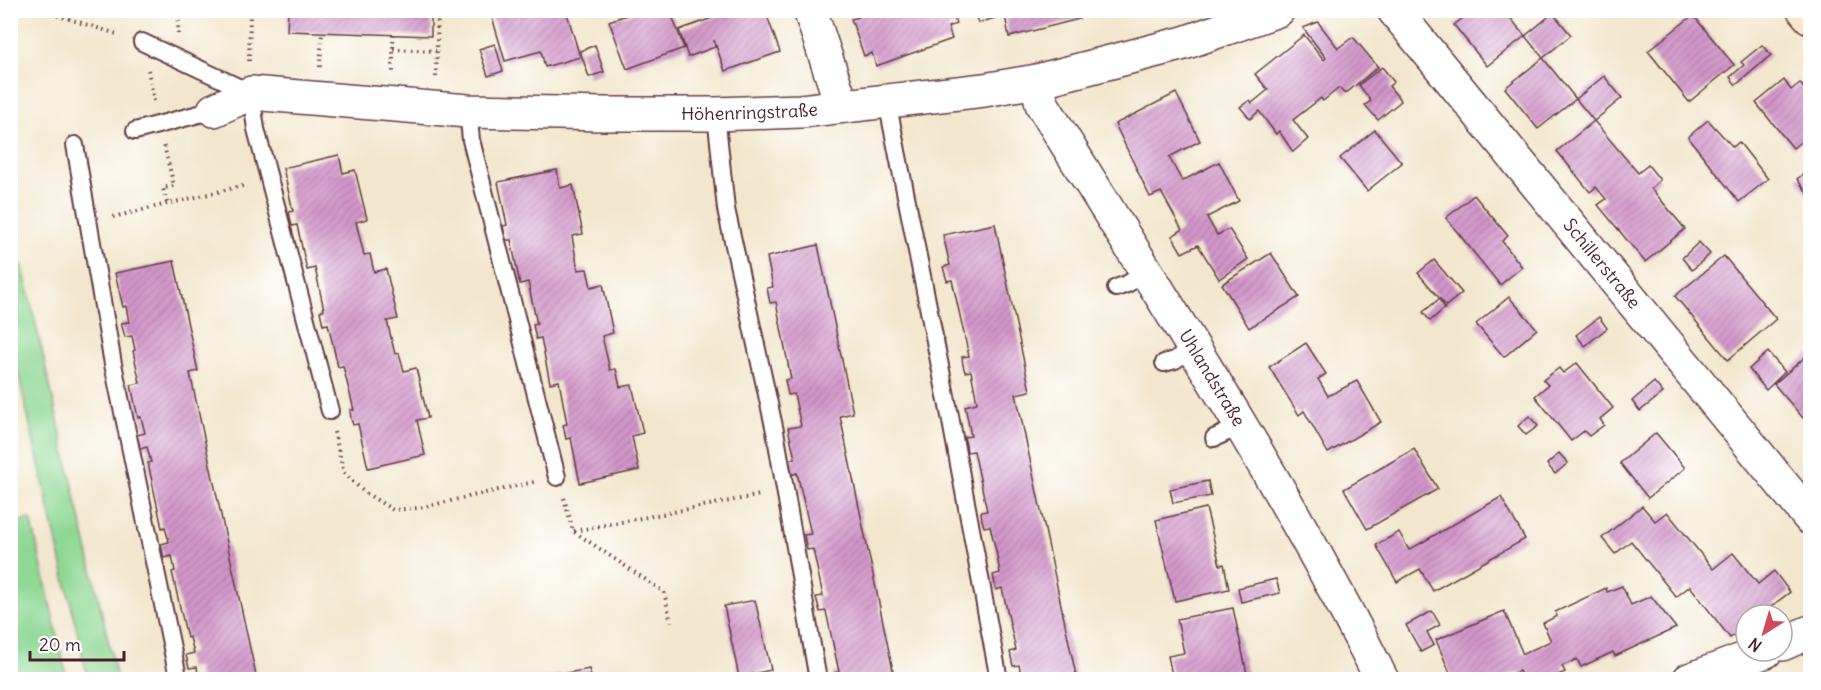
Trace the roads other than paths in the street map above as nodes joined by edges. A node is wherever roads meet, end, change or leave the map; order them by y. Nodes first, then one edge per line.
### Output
1 (810, 10) edge
2 (1278, 10) edge
3 (1394, 10) edge
4 (1804, 10) edge
5 (1810, 18) edge
6 (142, 42) road end
7 (1037, 81) junction
8 (250, 82) junction
9 (887, 101) junction
10 (842, 106) junction
11 (214, 110) joint
12 (468, 111) junction
13 (716, 114) junction
14 (135, 131) dead end
15 (75, 145) dead end
16 (1146, 273) junction
17 (1116, 288) dead end
18 (1193, 348) junction
19 (1164, 363) dead end
20 (330, 411) road end
21 (557, 477) road end
22 (1810, 518) edge
23 (1810, 632) edge
24 (1794, 639) edge
25 (1734, 663) edge
26 (176, 680) edge
27 (818, 680) edge
28 (999, 680) edge
29 (1382, 680) edge
30 (1689, 680) edge

1 - 10 street
2 - 7 street, Höhenringstraße
3 - 22 street, Schillerstraße
4 - 5 street
6 - 8 lane
7 - 9 street, Höhenringstraße
7 - 16 street, Uhlandstraße
8 - 11 street, Höhenringstraße
8 - 12 street, Höhenringstraße
8 - 20 lane
9 - 10 street, Höhenringstraße
9 - 28 lane
10 - 13 street, Höhenringstraße
11 - 14 lane
12 - 13 street, Höhenringstraße
12 - 21 lane
13 - 27 lane
15 - 26 lane
16 - 17 lane
16 - 18 street, Uhlandstraße
18 - 19 lane
18 - 29 street, Uhlandstraße
23 - 24 street
25 - 30 street

